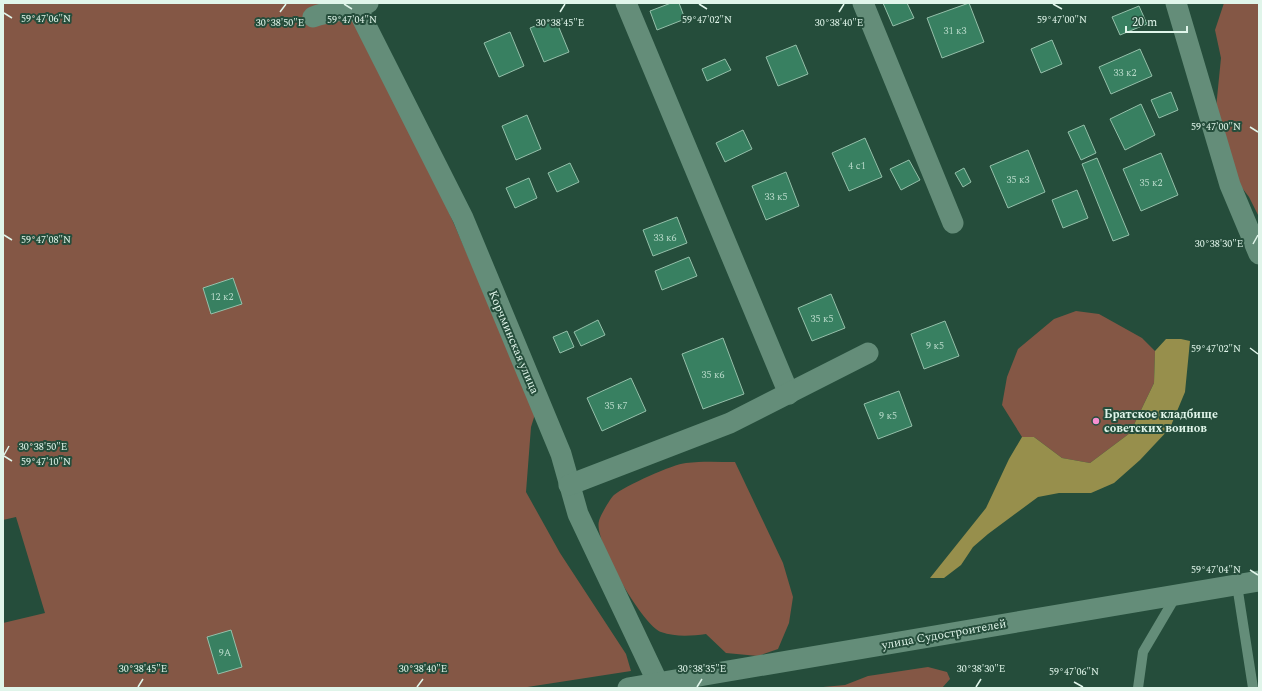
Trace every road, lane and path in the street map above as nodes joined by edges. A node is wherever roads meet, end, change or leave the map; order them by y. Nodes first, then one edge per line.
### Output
1 (626, 3) edge
2 (863, 3) edge
3 (1176, 3) edge
4 (362, 5) edge
5 (313, 17) dead end
6 (953, 223) dead end
7 (1259, 254) edge
8 (868, 353) dead end
9 (789, 394) junction
10 (569, 484) junction
11 (1259, 580) edge
12 (1237, 585) junction
13 (1177, 595) junction
14 (658, 683) junction
15 (628, 688) edge
16 (1138, 688) edge
17 (1253, 688) edge

1 - 9 street
2 - 6 street
3 - 7 street
4 - 5 street
4 - 10 street, Корчминская улица
8 - 9 street
9 - 10 street
10 - 14 street, Корчминская улица
11 - 12 street, улица Судостроителей
12 - 13 street, улица Судостроителей
12 - 17 lane
13 - 14 street, улица Судостроителей
13 - 16 lane
14 - 15 street, улица Судостроителей

